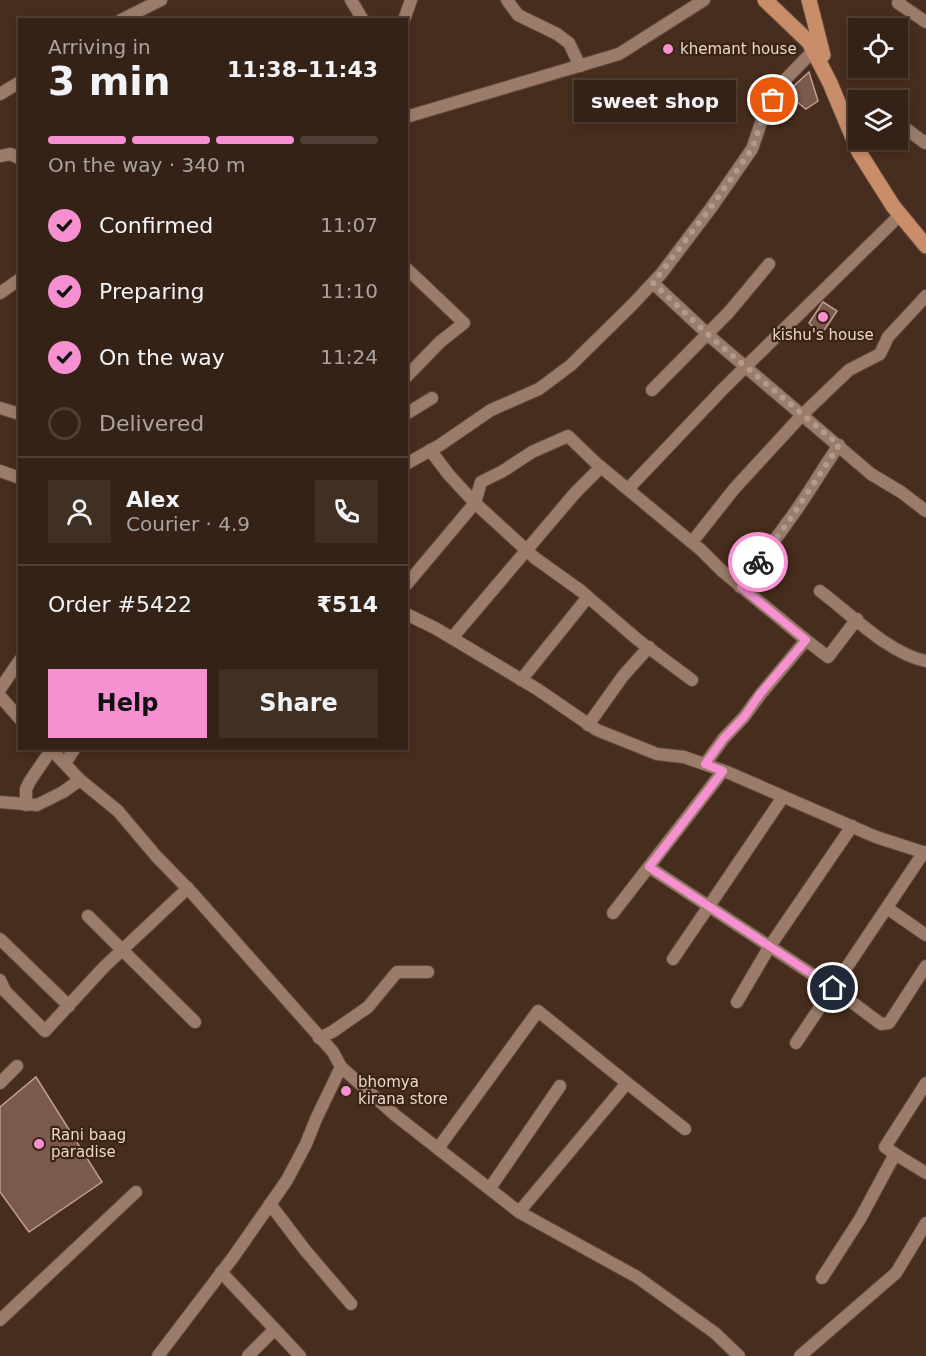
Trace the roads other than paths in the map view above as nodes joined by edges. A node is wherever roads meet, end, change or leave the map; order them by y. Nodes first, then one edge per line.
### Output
1 (160, 0) edge
2 (351, 0) edge
3 (411, 0) edge
4 (507, 0) edge
5 (704, 0) edge
6 (765, 0) edge
7 (809, 0) edge
8 (896, 1) edge
9 (126, 18) edge
10 (362, 18) edge
11 (405, 18) edge
12 (926, 22) edge
13 (813, 51) junction
14 (580, 66) junction
15 (18, 83) edge
16 (830, 83) junction
17 (0, 94) edge
18 (408, 116) edge
19 (848, 117) edge
20 (908, 130) edge
21 (925, 142) edge
22 (860, 150) edge
23 (0, 156) edge
24 (18, 158) edge
25 (900, 214) junction
26 (926, 246) edge
27 (769, 264) dead end
28 (408, 270) edge
29 (18, 280) edge
30 (653, 283) junction
31 (0, 293) edge
32 (926, 296) edge
33 (707, 333) junction
34 (745, 366) junction
35 (408, 375) edge
36 (652, 390) dead end
37 (432, 398) dead end
38 (0, 408) edge
39 (18, 413) edge
40 (408, 413) edge
41 (802, 415) junction
42 (839, 445) junction
43 (430, 450) junction
44 (408, 463) edge
45 (601, 467) junction
46 (0, 471) edge
47 (18, 477) edge
48 (628, 489) junction
49 (475, 503) junction
50 (926, 511) edge
51 (692, 542) junction
52 (526, 549) junction
53 (408, 583) edge
54 (741, 587) junction
55 (820, 591) dead end
56 (588, 597) junction
57 (408, 615) edge
58 (856, 619) junction
59 (452, 638) junction
60 (806, 640) junction
61 (649, 647) junction
62 (926, 661) edge
63 (18, 663) edge
64 (521, 680) junction
65 (692, 680) dead end
66 (0, 689) edge
67 (0, 696) edge
68 (18, 717) edge
69 (588, 724) junction
70 (49, 750) edge
71 (51, 750) edge
72 (74, 750) edge
73 (65, 763) junction
74 (705, 764) junction
75 (723, 771) junction
76 (80, 780) junction
77 (783, 797) junction
78 (0, 802) edge
79 (26, 804) junction
80 (852, 826) junction
81 (925, 852) edge
82 (649, 867) junction
83 (188, 888) junction
84 (709, 905) junction
85 (887, 908) junction
86 (613, 913) dead end
87 (88, 916) dead end
88 (926, 935) edge
89 (0, 939) edge
90 (770, 946) junction
91 (121, 950) junction
92 (673, 959) dead end
93 (926, 966) edge
94 (428, 972) dead end
95 (0, 980) edge
96 (833, 988) junction
97 (737, 1002) dead end
98 (69, 1006) junction
99 (195, 1022) dead end
100 (319, 1038) junction
101 (796, 1043) dead end
102 (17, 1066) dead end
103 (341, 1067) junction
104 (0, 1083) edge
105 (627, 1083) junction
106 (926, 1083) edge
107 (560, 1086) dead end
108 (685, 1129) dead end
109 (439, 1147) junction
110 (895, 1154) junction
111 (926, 1173) edge
112 (490, 1188) junction
113 (136, 1192) dead end
114 (270, 1204) junction
115 (519, 1212) junction
116 (926, 1223) edge
117 (221, 1272) junction
118 (822, 1278) dead end
119 (351, 1304) dead end
120 (0, 1320) edge
121 (274, 1330) junction
122 (158, 1356) edge
123 (248, 1356) edge
124 (300, 1356) edge
125 (739, 1356) edge
126 (800, 1356) edge

1 - 9 street
2 - 10 street
3 - 11 street
4 - 14 street
5 - 14 street
6 - 13 main road
7 - 16 main road
8 - 12 street
13 - 16 main road
13 - 30 street
14 - 18 street
15 - 17 street
16 - 19 main road
20 - 21 street
22 - 25 main road
23 - 24 street
25 - 26 main road
25 - 34 street
27 - 33 street
28 - 35 street
29 - 31 street
30 - 33 street
30 - 43 street
32 - 41 street
33 - 34 street
33 - 36 street
34 - 41 street
34 - 48 street
37 - 40 street
38 - 39 street
41 - 42 street
41 - 51 street
42 - 50 street
42 - 54 street
43 - 44 street
43 - 49 street
45 - 48 street
45 - 49 street
45 - 52 street
46 - 47 street
48 - 51 street
49 - 52 street
49 - 53 street
51 - 54 street
52 - 56 street
52 - 59 street
54 - 60 street
55 - 58 street
56 - 61 street
56 - 64 street
57 - 59 street
58 - 60 street
58 - 62 street
59 - 64 street
60 - 74 street
61 - 65 street
61 - 69 street
63 - 66 street
64 - 69 street
67 - 68 street
69 - 74 street
70 - 79 street
71 - 73 street
72 - 73 street
73 - 76 street
74 - 75 street
75 - 77 street
75 - 82 street
76 - 79 street
76 - 83 street
77 - 80 street
77 - 84 street
78 - 79 street
80 - 81 street
80 - 90 street
81 - 85 street
82 - 84 street
82 - 86 street
83 - 91 street
83 - 100 street
84 - 90 street
84 - 92 street
85 - 88 street
85 - 96 street
87 - 91 street
89 - 98 street
90 - 96 street
90 - 97 street
91 - 98 street
91 - 99 street
93 - 96 street
94 - 100 street
95 - 98 street
96 - 101 street
100 - 103 street
102 - 104 street
103 - 109 street
103 - 114 street
105 - 108 street
105 - 109 street
105 - 115 street
106 - 110 street
107 - 112 street
109 - 112 street
110 - 111 street
110 - 118 street
112 - 115 street
113 - 120 street
114 - 117 street
114 - 119 street
115 - 125 street
116 - 126 street
117 - 121 street
117 - 122 street
121 - 123 street
121 - 124 street

